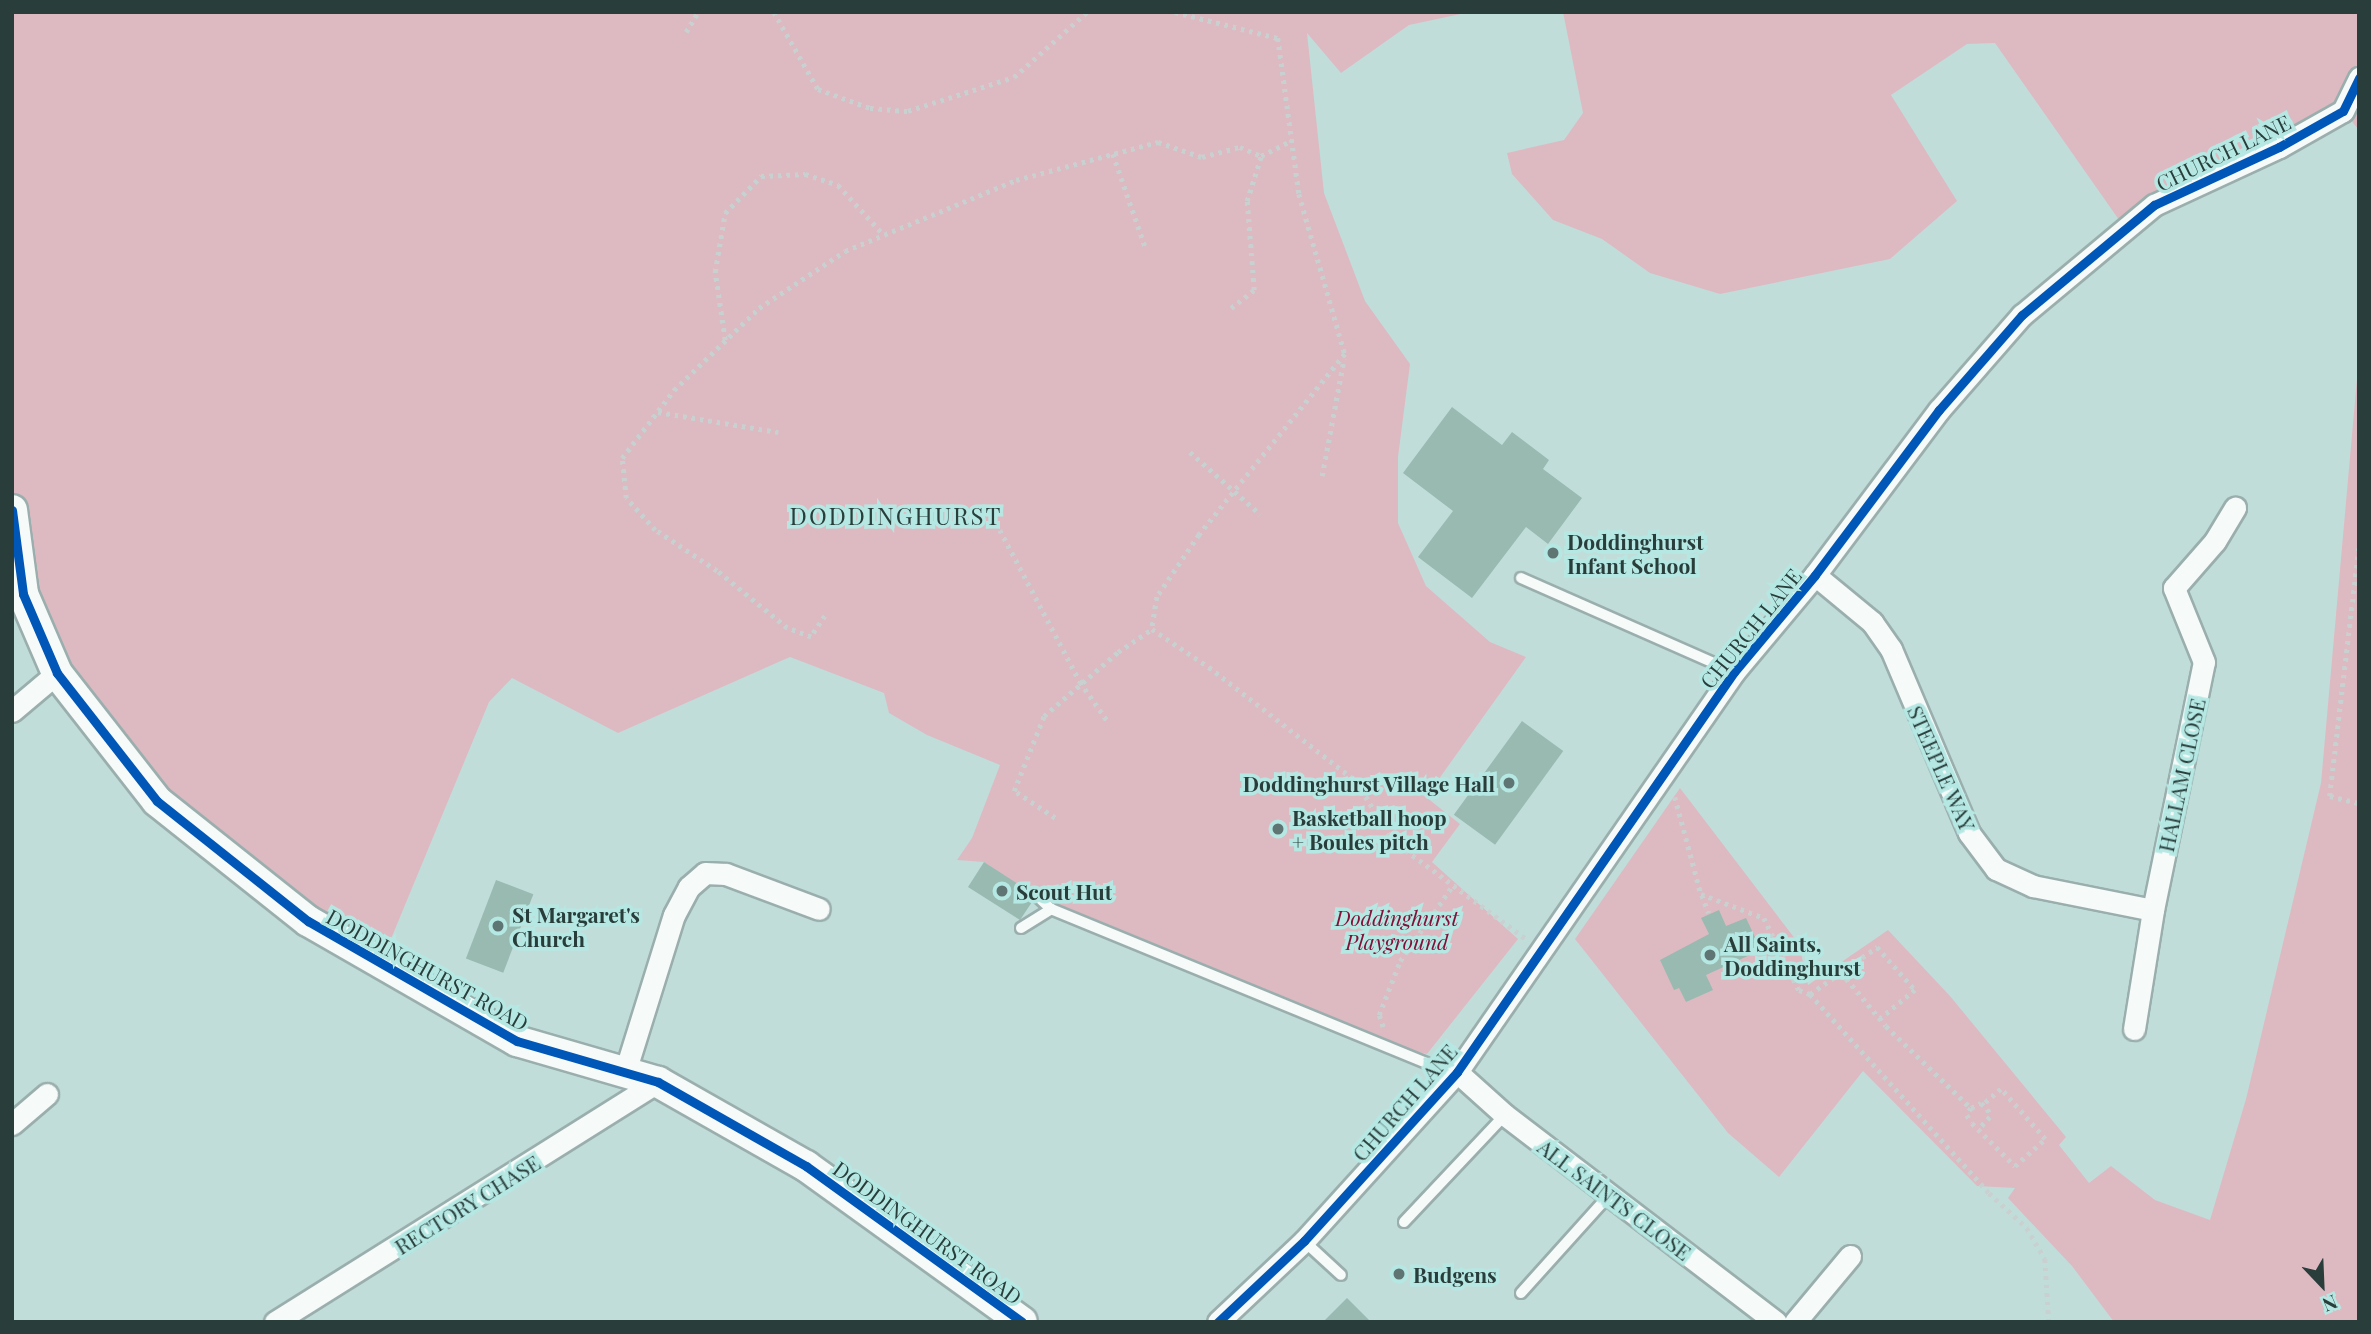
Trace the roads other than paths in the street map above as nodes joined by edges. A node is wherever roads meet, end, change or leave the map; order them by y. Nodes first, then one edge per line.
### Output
1 (2359, 78) edge
2 (2235, 508) dead end
3 (12, 510) edge
4 (1815, 575) junction
5 (1521, 578) dead end
6 (1734, 672) junction
7 (57, 673) junction
8 (12, 711) edge
9 (1036, 895) dead end
10 (819, 909) dead end
11 (1051, 909) junction
12 (2153, 910) junction
13 (1021, 928) dead end
14 (2134, 1029) dead end
15 (625, 1072) junction
16 (1457, 1072) junction
17 (658, 1082) junction
18 (1443, 1088) junction
19 (47, 1094) dead end
20 (1505, 1115) junction
21 (12, 1124) edge
22 (1611, 1194) junction
23 (1404, 1222) dead end
24 (1304, 1241) junction
25 (1850, 1256) dead end
26 (1341, 1275) dead end
27 (1521, 1293) dead end
28 (275, 1322) edge
29 (1022, 1322) edge
30 (1218, 1322) edge
31 (1776, 1322) edge
32 (1795, 1322) edge

1 - 4 street, CHURCH LANE
2 - 12 street, HALLAM CLOSE
3 - 7 street, DODDINGHURST ROAD
4 - 6 street, CHURCH LANE
4 - 12 street, STEEPLE WAY
5 - 6 lane
6 - 16 street, CHURCH LANE
7 - 8 street
7 - 15 street, DODDINGHURST ROAD
9 - 11 lane
10 - 15 street
11 - 13 lane
11 - 18 lane
12 - 14 street, HALLAM CLOSE
15 - 17 street, DODDINGHURST ROAD
16 - 18 street, CHURCH LANE
16 - 20 street, ALL SAINTS CLOSE
17 - 28 street, RECTORY CHASE
17 - 29 street, DODDINGHURST ROAD
18 - 24 street, CHURCH LANE
19 - 21 street
20 - 22 street, ALL SAINTS CLOSE
20 - 23 lane
22 - 27 lane
22 - 31 street, ALL SAINTS CLOSE
24 - 26 lane
24 - 30 street, CHURCH LANE
25 - 32 street

